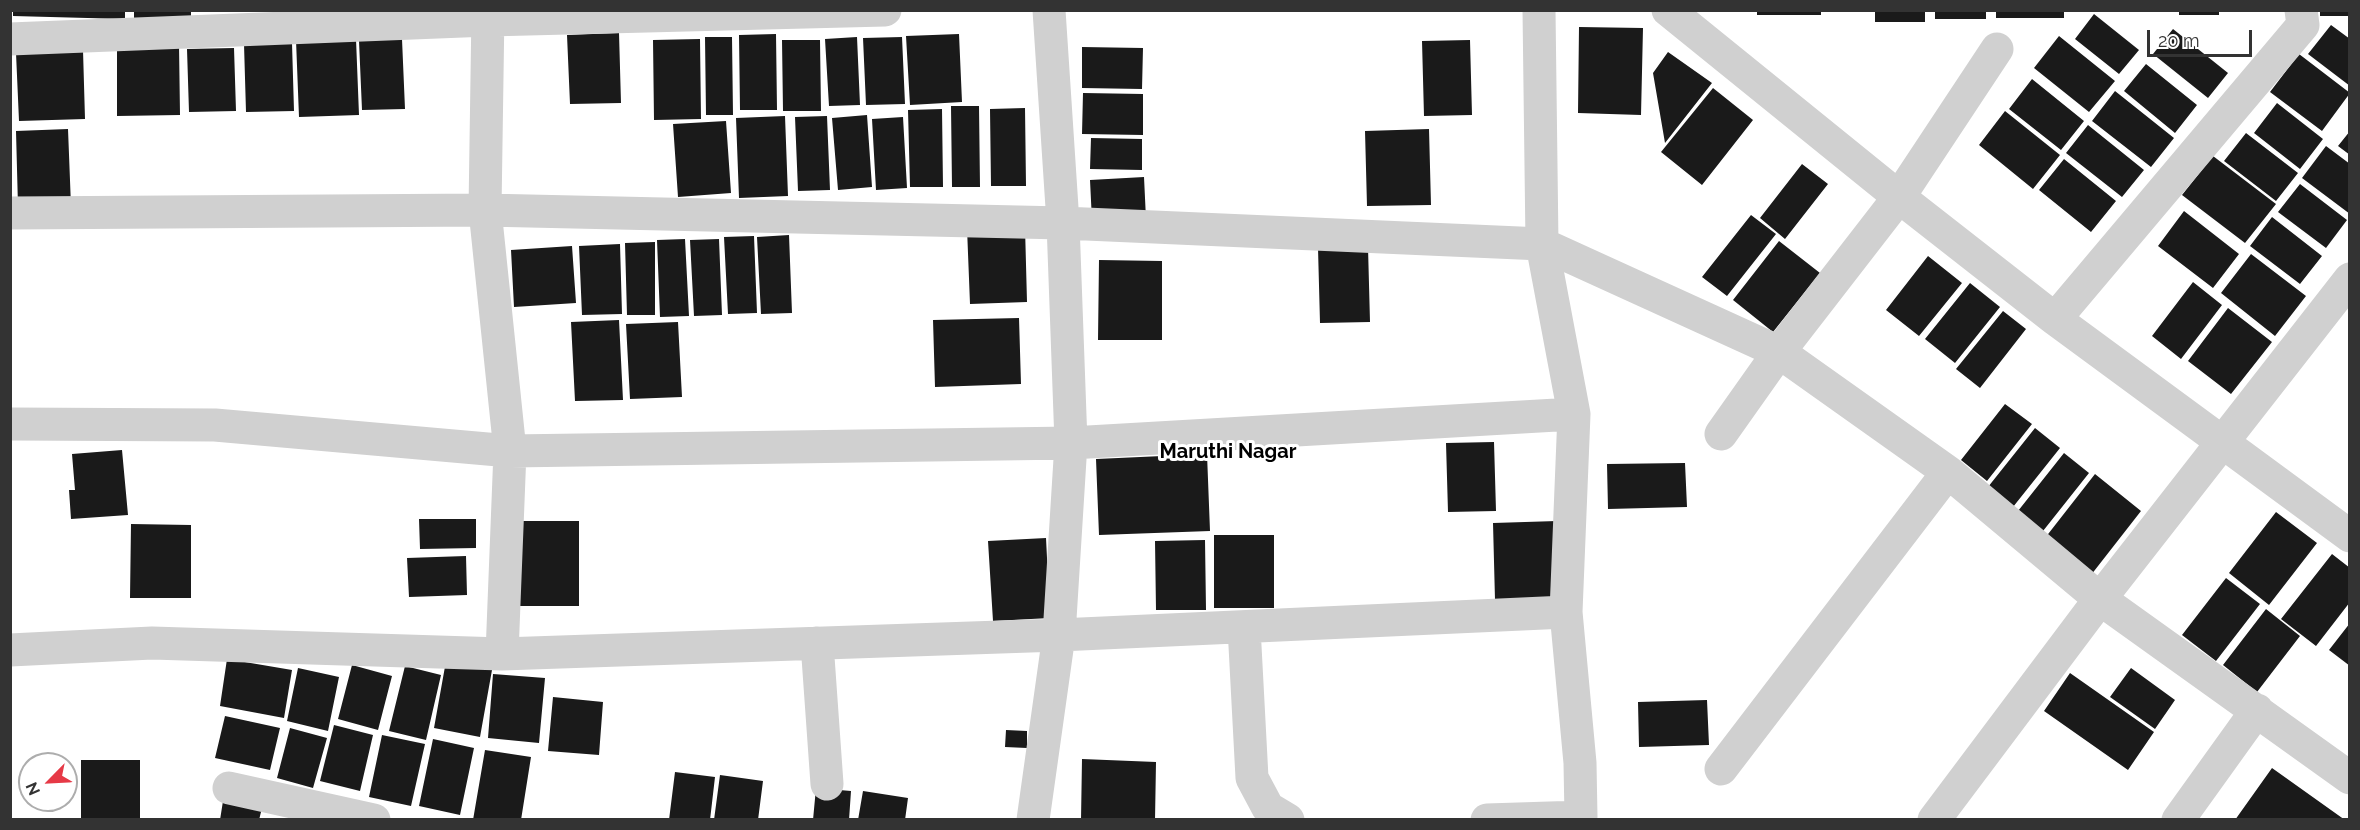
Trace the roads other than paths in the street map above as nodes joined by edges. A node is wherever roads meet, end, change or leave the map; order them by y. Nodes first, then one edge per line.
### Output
1 (885, 10) edge
2 (1049, 10) edge
3 (1539, 10) edge
4 (1668, 10) edge
5 (2301, 10) edge
6 (488, 15) edge
7 (10, 39) edge
8 (1997, 49) dead end
9 (1899, 197) junction
10 (485, 210) junction
11 (10, 213) edge
12 (1063, 222) junction
13 (1542, 244) junction
14 (2349, 279) edge
15 (2055, 319) junction
16 (1779, 352) junction
17 (1574, 414) junction
18 (10, 424) edge
19 (1721, 434) dead end
20 (1071, 443) junction
21 (2224, 443) junction
22 (510, 451) junction
23 (1948, 472) junction
24 (2349, 536) edge
25 (2100, 599) junction
26 (1566, 612) junction
27 (1244, 627) junction
28 (1059, 635) junction
29 (817, 643) junction
30 (10, 650) edge
31 (502, 654) junction
32 (2257, 710) junction
33 (1721, 769) dead end
34 (2349, 778) edge
35 (827, 784) dead end
36 (229, 788) dead end
37 (374, 819) edge
38 (1033, 819) edge
39 (1288, 819) edge
40 (1487, 819) edge
41 (1934, 819) edge
42 (2178, 819) edge

1 - 6 street
2 - 12 street
3 - 13 street
4 - 9 street
5 - 15 street
6 - 7 street
6 - 10 street
8 - 9 street
9 - 15 street
9 - 16 street
10 - 11 street
10 - 12 street
10 - 22 street
12 - 13 street
12 - 20 street
13 - 16 street
13 - 17 street
14 - 21 street
15 - 21 street
16 - 19 street
16 - 23 street
17 - 20 street
17 - 26 street
18 - 22 street
20 - 22 street
20 - 28 street
21 - 24 street
21 - 25 street
22 - 31 street
23 - 25 street
23 - 33 street
25 - 32 street
25 - 41 street
26 - 27 street
26 - 40 street
27 - 28 street
27 - 39 street
28 - 29 street
28 - 38 street
29 - 31 street
29 - 35 street
30 - 31 street
32 - 34 street
32 - 42 street
36 - 37 street

